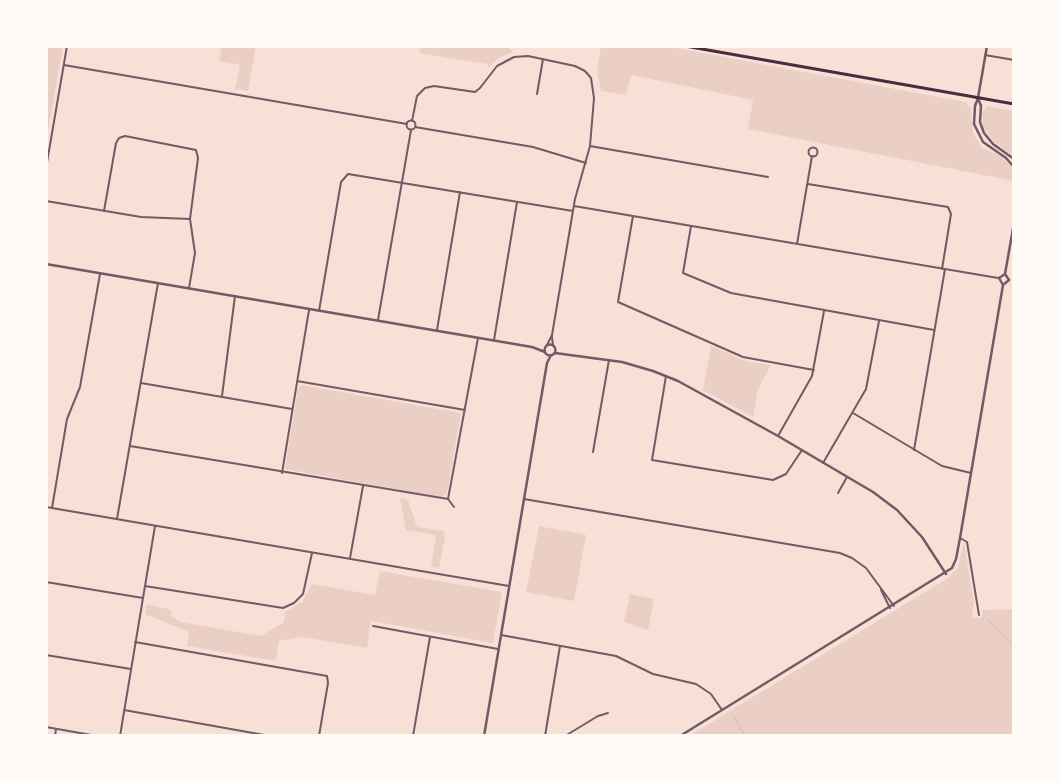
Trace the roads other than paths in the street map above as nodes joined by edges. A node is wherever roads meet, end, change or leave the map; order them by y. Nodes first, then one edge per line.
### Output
1 (67, 46) edge
2 (685, 46) edge
3 (919, 46) edge
4 (925, 46) edge
5 (987, 46) edge
6 (985, 55) junction
7 (543, 59) junction
8 (1014, 60) edge
9 (64, 65) junction
10 (537, 94) dead end
11 (978, 98) junction
12 (1014, 104) edge
13 (412, 121) junction
14 (407, 124) junction
15 (415, 127) junction
16 (410, 130) junction
17 (590, 146) junction
18 (812, 156) dead end
19 (1014, 159) edge
20 (587, 163) junction
21 (1014, 167) edge
22 (46, 168) edge
23 (768, 177) dead end
24 (402, 182) junction
25 (808, 184) junction
26 (460, 192) junction
27 (46, 201) edge
28 (517, 202) junction
29 (574, 206) junction
30 (104, 211) junction
31 (573, 211) junction
32 (633, 216) junction
33 (190, 219) junction
34 (1014, 223) edge
35 (691, 226) junction
36 (797, 244) junction
37 (46, 264) edge
38 (944, 269) junction
39 (100, 274) junction
40 (1005, 274) junction
41 (999, 278) junction
42 (1009, 280) junction
43 (1014, 281) edge
44 (158, 283) junction
45 (1003, 285) junction
46 (189, 288) junction
47 (235, 296) junction
48 (309, 309) junction
49 (319, 311) junction
50 (824, 311) junction
51 (378, 320) junction
52 (879, 320) junction
53 (437, 330) junction
54 (934, 330) junction
55 (552, 335) junction
56 (478, 338) junction
57 (494, 340) junction
58 (546, 346) junction
59 (532, 347) junction
60 (554, 347) junction
61 (546, 353) junction
62 (555, 353) junction
63 (569, 353) junction
64 (551, 355) junction
65 (609, 360) junction
66 (547, 363) junction
67 (814, 370) junction
68 (666, 376) junction
69 (297, 381) junction
70 (141, 383) junction
71 (222, 396) junction
72 (292, 409) junction
73 (465, 410) junction
74 (853, 413) junction
75 (778, 436) junction
76 (130, 446) junction
77 (802, 450) junction
78 (914, 450) junction
79 (593, 452) dead end
80 (823, 463) junction
81 (282, 472) junction
82 (971, 473) junction
83 (847, 477) junction
84 (363, 486) junction
85 (838, 493) dead end
86 (448, 499) junction
87 (524, 499) junction
88 (46, 507) edge
89 (454, 507) dead end
90 (52, 508) junction
91 (118, 519) junction
92 (155, 526) junction
93 (960, 538) junction
94 (312, 552) junction
95 (350, 559) junction
96 (946, 574) junction
97 (46, 582) edge
98 (145, 586) junction
99 (509, 586) junction
100 (143, 598) junction
101 (892, 607) junction
102 (979, 615) dead end
103 (372, 626) dead end
104 (501, 635) junction
105 (430, 637) junction
106 (135, 642) junction
107 (560, 646) junction
108 (498, 649) junction
109 (46, 654) edge
110 (131, 669) junction
111 (124, 710) junction
112 (722, 710) junction
113 (608, 713) dead end
114 (46, 728) edge
115 (56, 729) junction
116 (55, 736) edge
117 (97, 736) edge
118 (120, 736) edge
119 (270, 736) edge
120 (319, 736) edge
121 (413, 736) edge
122 (484, 736) edge
123 (545, 736) edge
124 (565, 736) edge
125 (680, 736) edge

1 - 9 street
2 - 11 main road
3 - 4 street
5 - 6 street
6 - 8 street
6 - 11 street
7 - 10 street
7 - 13 street
7 - 17 street
9 - 14 street
9 - 22 street
11 - 12 main road
11 - 19 street
11 - 21 street
13 - 14 street
13 - 15 street
14 - 16 street
15 - 16 street
15 - 20 street
16 - 24 street
17 - 20 street
17 - 23 street
18 - 25 street
20 - 29 street
24 - 26 street
24 - 49 street
24 - 51 street
25 - 36 street
25 - 38 street
26 - 28 street
26 - 53 street
27 - 30 street
28 - 31 street
28 - 57 street
29 - 31 street
29 - 32 street
30 - 33 street
30 - 33 street
31 - 55 street
32 - 35 street
32 - 67 street
33 - 46 street
34 - 40 street
35 - 36 street
35 - 50 street
36 - 38 street
37 - 39 street
38 - 41 street
38 - 54 street
39 - 44 street
39 - 90 street
40 - 41 street
40 - 42 street
41 - 45 street
42 - 43 street
42 - 45 street
44 - 46 street
44 - 70 street
45 - 82 street
46 - 47 street
47 - 48 street
47 - 71 street
48 - 49 street
48 - 69 street
49 - 51 street
50 - 52 street
50 - 67 street
51 - 53 street
52 - 54 street
52 - 74 street
53 - 56 street
54 - 78 street
55 - 58 street
55 - 60 street
56 - 57 street
56 - 73 street
57 - 59 street
58 - 59 street
58 - 60 street
58 - 61 street
59 - 61 street
60 - 62 street
60 - 63 street
61 - 64 street
61 - 66 street
62 - 63 street
62 - 64 street
63 - 65 street
64 - 66 street
65 - 68 street
65 - 79 street
66 - 87 street
67 - 75 street
68 - 75 street
68 - 77 street
69 - 72 street
69 - 73 street
70 - 71 street
70 - 76 street
71 - 72 street
72 - 81 street
73 - 86 street
74 - 78 street
74 - 80 street
75 - 77 street
76 - 81 street
76 - 91 street
77 - 80 street
78 - 82 street
80 - 83 street
81 - 84 street
82 - 93 street
83 - 85 street
83 - 96 street
84 - 86 street
84 - 95 street
86 - 89 street
87 - 99 street
87 - 101 street
88 - 90 street
90 - 91 street
91 - 92 street
92 - 94 street
92 - 98 street
93 - 96 street
93 - 102 street
94 - 95 street
94 - 98 street
95 - 99 street
96 - 101 street
97 - 100 street
98 - 100 street
99 - 104 street
100 - 106 street
101 - 112 street
103 - 105 street
104 - 107 street
104 - 108 street
105 - 108 street
105 - 121 street
106 - 110 street
106 - 120 street
107 - 112 street
107 - 123 street
108 - 122 street
109 - 110 street
110 - 111 street
111 - 118 street
111 - 119 street
112 - 125 street
113 - 124 street
114 - 115 street
115 - 116 street
115 - 117 street

